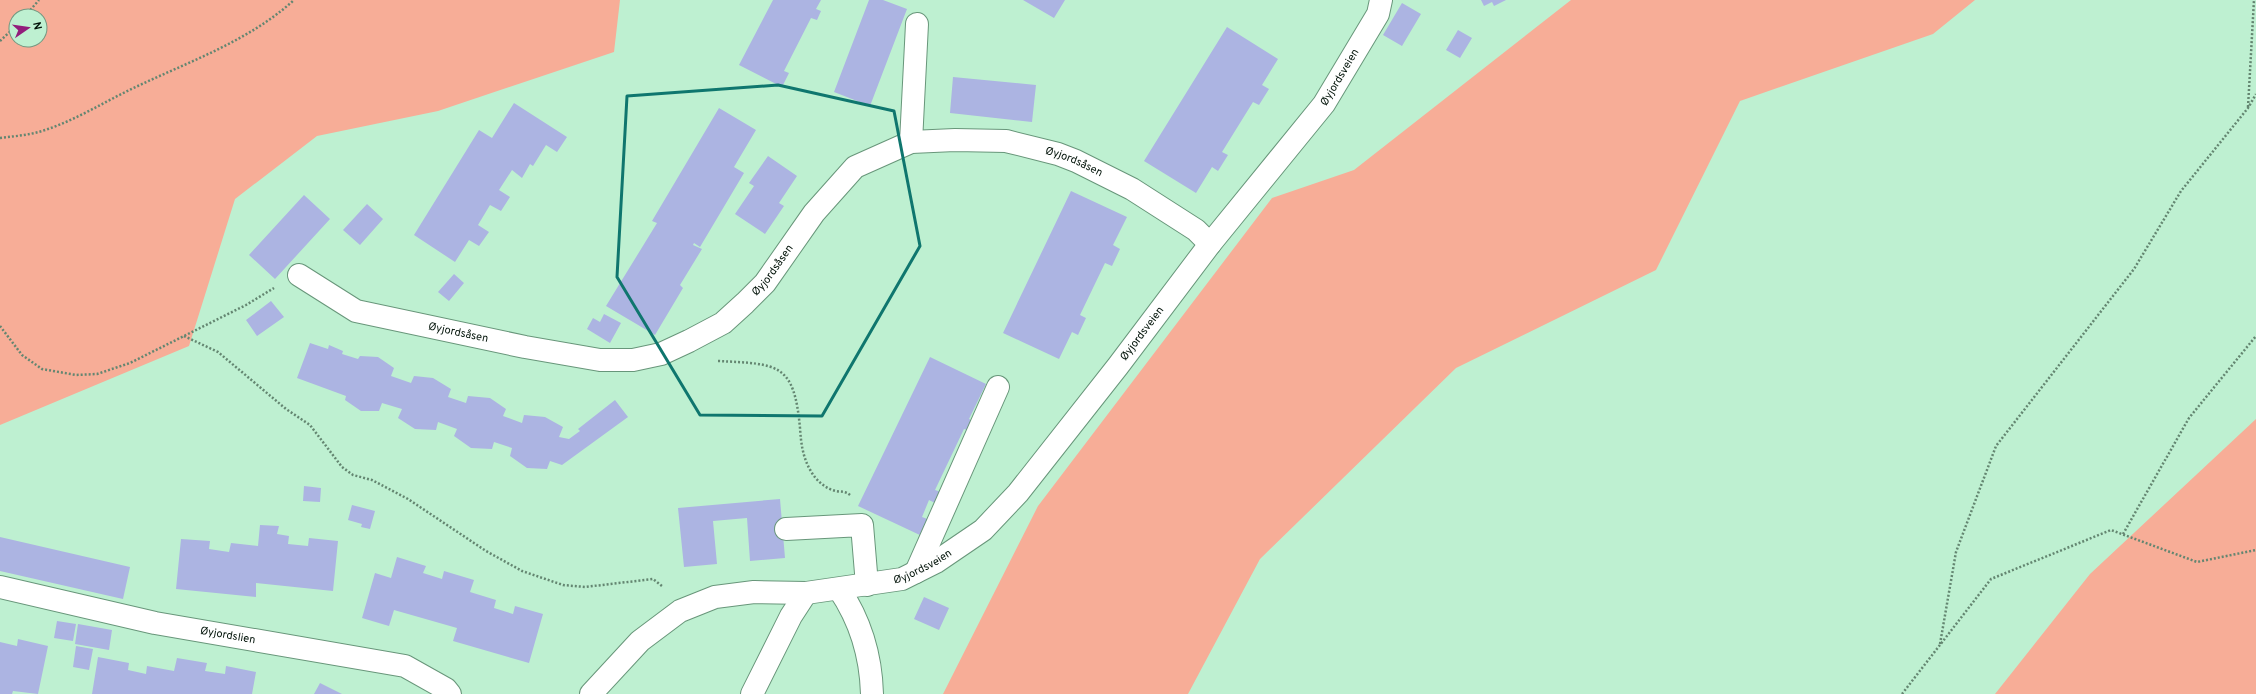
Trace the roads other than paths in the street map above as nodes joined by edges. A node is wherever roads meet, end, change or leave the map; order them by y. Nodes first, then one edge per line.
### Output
1 (1381, 0) edge
2 (917, 24) dead end
3 (911, 142) junction
4 (1210, 244) junction
5 (299, 275) road end
6 (998, 387) dead end
7 (786, 529) dead end
8 (916, 572) junction
9 (867, 585) junction
10 (0, 587) edge
11 (839, 590) junction
12 (806, 593) junction
13 (450, 694) edge
14 (591, 694) edge
15 (752, 694) edge
16 (872, 694) edge

1 - 4 street, Øyjordsveien
2 - 3 street
3 - 4 street, Øyjordsåsen
3 - 5 street, Øyjordsåsen
4 - 8 street, Øyjordsveien
6 - 8 street
7 - 9 street
8 - 9 street, Øyjordsveien
9 - 11 street, Øyjordsveien
10 - 13 street, Øyjordslien
11 - 12 street, Øyjordsveien
11 - 16 street
12 - 14 street, Øyjordsveien
12 - 15 street

